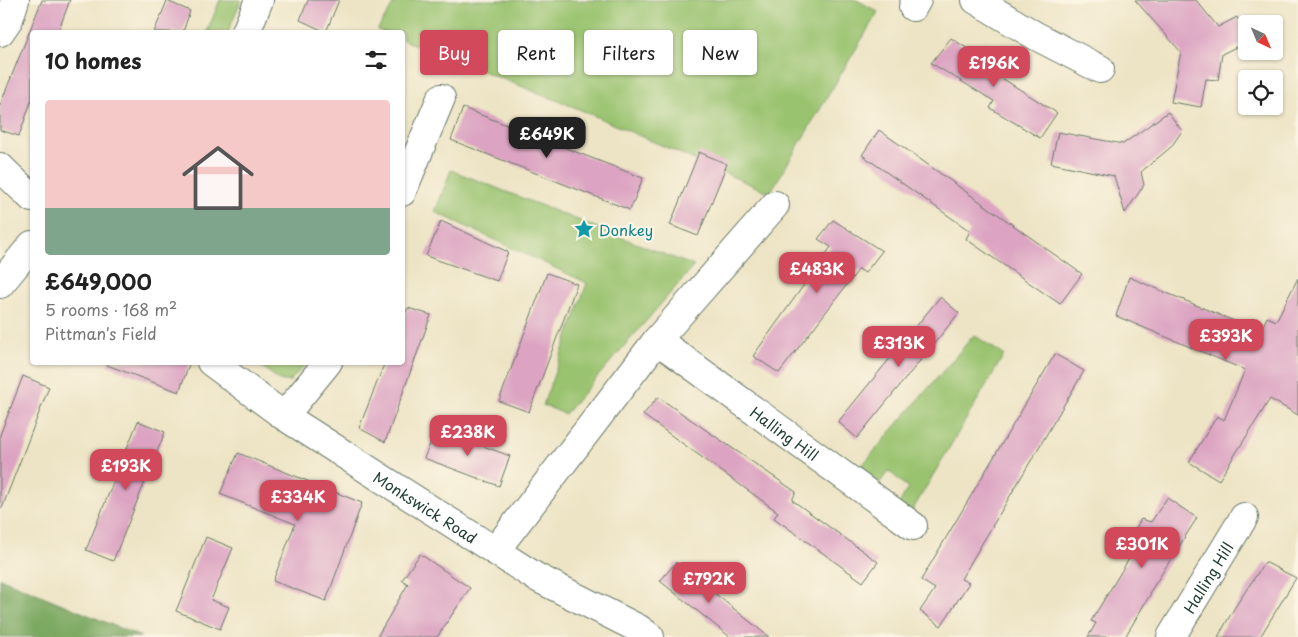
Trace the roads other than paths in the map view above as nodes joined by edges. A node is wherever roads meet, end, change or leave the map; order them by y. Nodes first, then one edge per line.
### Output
1 (15, 0) edge
2 (259, 0) edge
3 (976, 0) edge
4 (247, 30) edge
5 (0, 32) edge
6 (1100, 69) dead end
7 (440, 98) dead end
8 (0, 167) edge
9 (405, 185) edge
10 (30, 196) edge
11 (775, 205) dead end
12 (30, 247) edge
13 (0, 284) edge
14 (657, 340) junction
15 (215, 365) edge
16 (326, 365) edge
17 (284, 416) junction
18 (1244, 517) dead end
19 (913, 526) dead end
20 (495, 551) junction
21 (650, 637) edge
22 (1171, 637) edge

1 - 5 street
2 - 4 street
3 - 6 street
7 - 9 street
8 - 10 street
11 - 14 street
12 - 13 street
14 - 19 street, Halling Hill
14 - 20 street
15 - 17 street, Monkswick Road
16 - 17 street
17 - 20 street, Monkswick Road
18 - 22 street, Halling Hill
20 - 21 street, Monkswick Road

